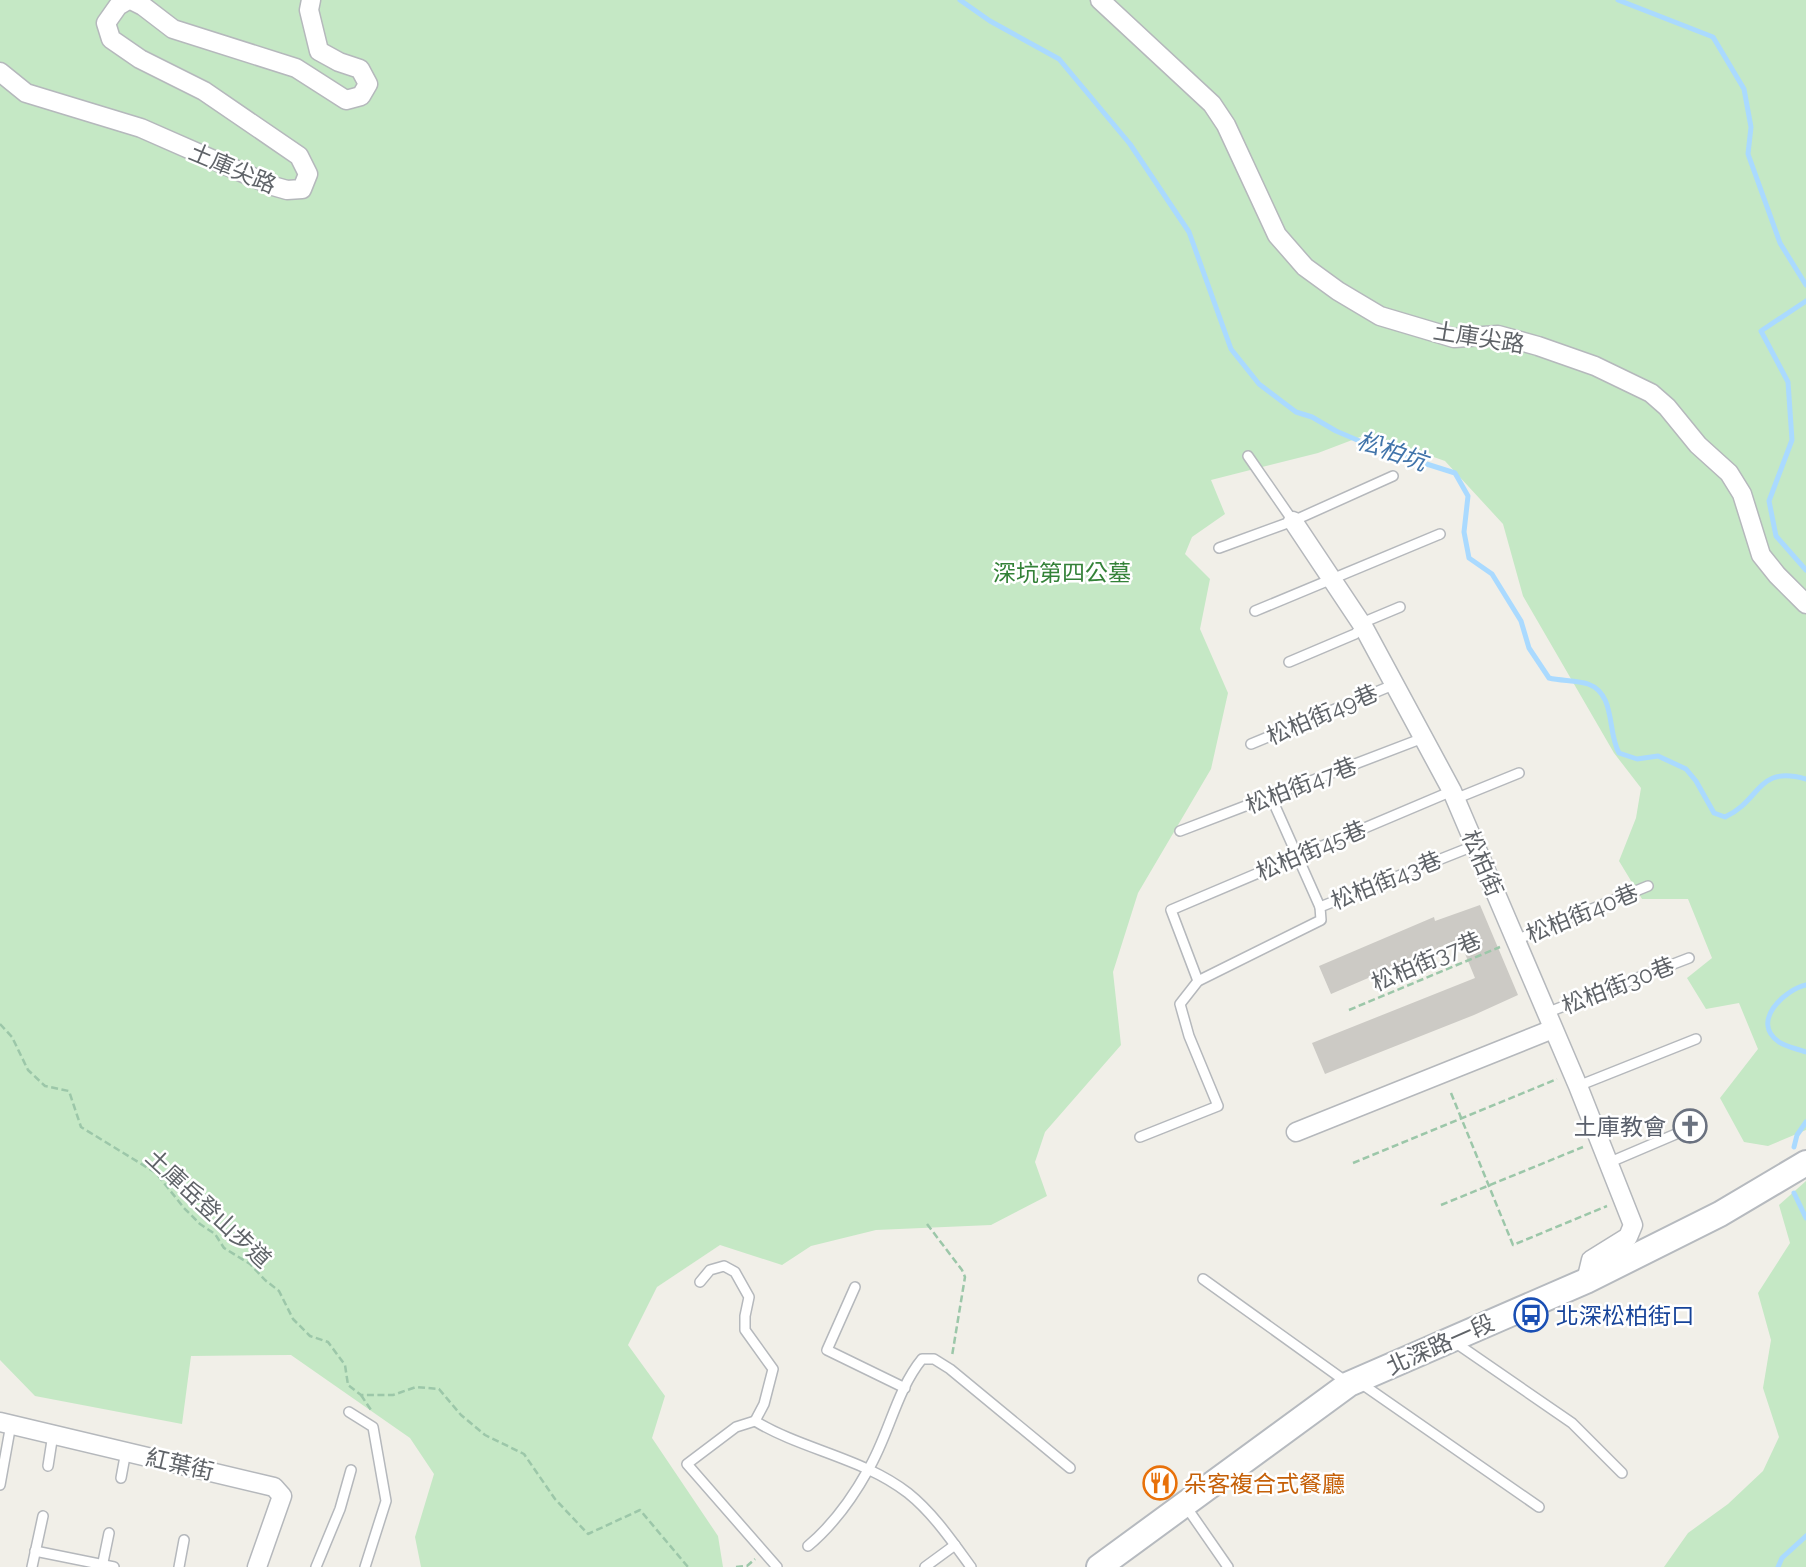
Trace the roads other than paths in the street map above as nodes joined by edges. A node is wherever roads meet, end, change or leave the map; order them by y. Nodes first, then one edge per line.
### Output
1 (129, 0) edge
2 (311, 0) edge
3 (1100, 0) edge
4 (0, 72) edge
5 (1248, 456) dead end
6 (1393, 476) dead end
7 (1293, 522) junction
8 (1440, 534) dead end
9 (1219, 548) dead end
10 (1334, 579) junction
11 (1806, 604) edge
12 (1400, 607) dead end
13 (1255, 611) dead end
14 (1363, 626) junction
15 (1289, 662) dead end
16 (1393, 685) junction
17 (1423, 738) junction
18 (1251, 744) dead end
19 (1519, 773) dead end
20 (1453, 795) junction
21 (1271, 797) junction
22 (1180, 831) dead end
23 (1476, 845) junction
24 (1297, 856) junction
25 (1648, 887) dead end
26 (1320, 906) junction
27 (1516, 940) junction
28 (1689, 958) dead end
29 (1198, 981) junction
30 (1550, 1021) junction
31 (1696, 1039) dead end
32 (1575, 1079) junction
33 (1683, 1131) dead end
34 (1296, 1132) dead end
35 (1140, 1136) dead end
36 (1608, 1163) junction
37 (1806, 1163) edge
38 (1203, 1279) dead end
39 (1586, 1281) junction
40 (700, 1282) dead end
41 (855, 1287) dead end
42 (1450, 1339) junction
43 (1353, 1382) junction
44 (905, 1388) junction
45 (349, 1412) dead end
46 (755, 1421) junction
47 (5, 1423) edge
48 (53, 1434) junction
49 (126, 1451) junction
50 (48, 1466) dead end
51 (1070, 1468) dead end
52 (351, 1470) dead end
53 (868, 1470) junction
54 (1622, 1473) dead end
55 (121, 1478) dead end
56 (0, 1485) edge
57 (1184, 1503) junction
58 (1539, 1507) dead end
59 (43, 1516) dead end
60 (109, 1533) dead end
61 (184, 1540) dead end
62 (955, 1545) junction
63 (808, 1546) dead end
64 (35, 1551) junction
65 (102, 1566) edge
66 (32, 1567) edge
67 (114, 1567) edge
68 (178, 1567) edge
69 (257, 1567) edge
70 (316, 1567) edge
71 (365, 1567) edge
72 (777, 1567) edge
73 (925, 1567) edge
74 (971, 1567) edge
75 (1099, 1567) edge
76 (1228, 1567) edge

1 - 2 street, 土庫尖路
1 - 4 street, 土庫尖路
3 - 11 street, 土庫尖路
5 - 7 lane, 松柏街
6 - 7 lane
7 - 9 lane
7 - 10 street, 松柏街
8 - 10 lane
10 - 13 lane
10 - 14 street, 松柏街
12 - 14 lane
14 - 15 lane
14 - 16 street, 松柏街
16 - 17 street, 松柏街
16 - 18 lane, 松柏街49巷
17 - 20 street, 松柏街
17 - 21 lane, 松柏街47巷
19 - 20 lane, 松柏街45巷
20 - 23 street, 松柏街
20 - 24 lane, 松柏街45巷
21 - 22 lane, 松柏街47巷
21 - 24 lane
23 - 26 lane, 松柏街43巷
23 - 27 street, 松柏街
24 - 26 lane
24 - 29 lane, 松柏街45巷
25 - 27 lane, 松柏街40巷
26 - 29 lane, 松柏街43巷
27 - 30 street, 松柏街
28 - 30 lane, 松柏街30巷
29 - 35 lane
30 - 32 street, 松柏街
30 - 34 street
31 - 32 lane
32 - 36 street, 松柏街
33 - 36 lane
36 - 39 street, 松柏街
37 - 39 main road, 北深路一段
38 - 43 lane
39 - 42 main road, 北深路一段
40 - 46 lane
41 - 44 lane
42 - 43 main road, 北深路一段
42 - 54 lane
43 - 57 main road, 北深路一段
43 - 58 lane
44 - 51 lane
44 - 53 lane
45 - 71 lane
46 - 53 lane
46 - 72 lane
47 - 48 street, 紅葉街
47 - 56 lane
48 - 49 street, 紅葉街
48 - 50 lane
49 - 55 lane
49 - 69 street, 紅葉街
52 - 70 lane
53 - 62 lane
53 - 63 lane
57 - 75 main road, 北深路一段
57 - 76 lane
59 - 64 lane
60 - 65 lane
61 - 68 lane
62 - 73 lane
62 - 74 lane
64 - 65 lane
64 - 66 lane
65 - 67 lane

